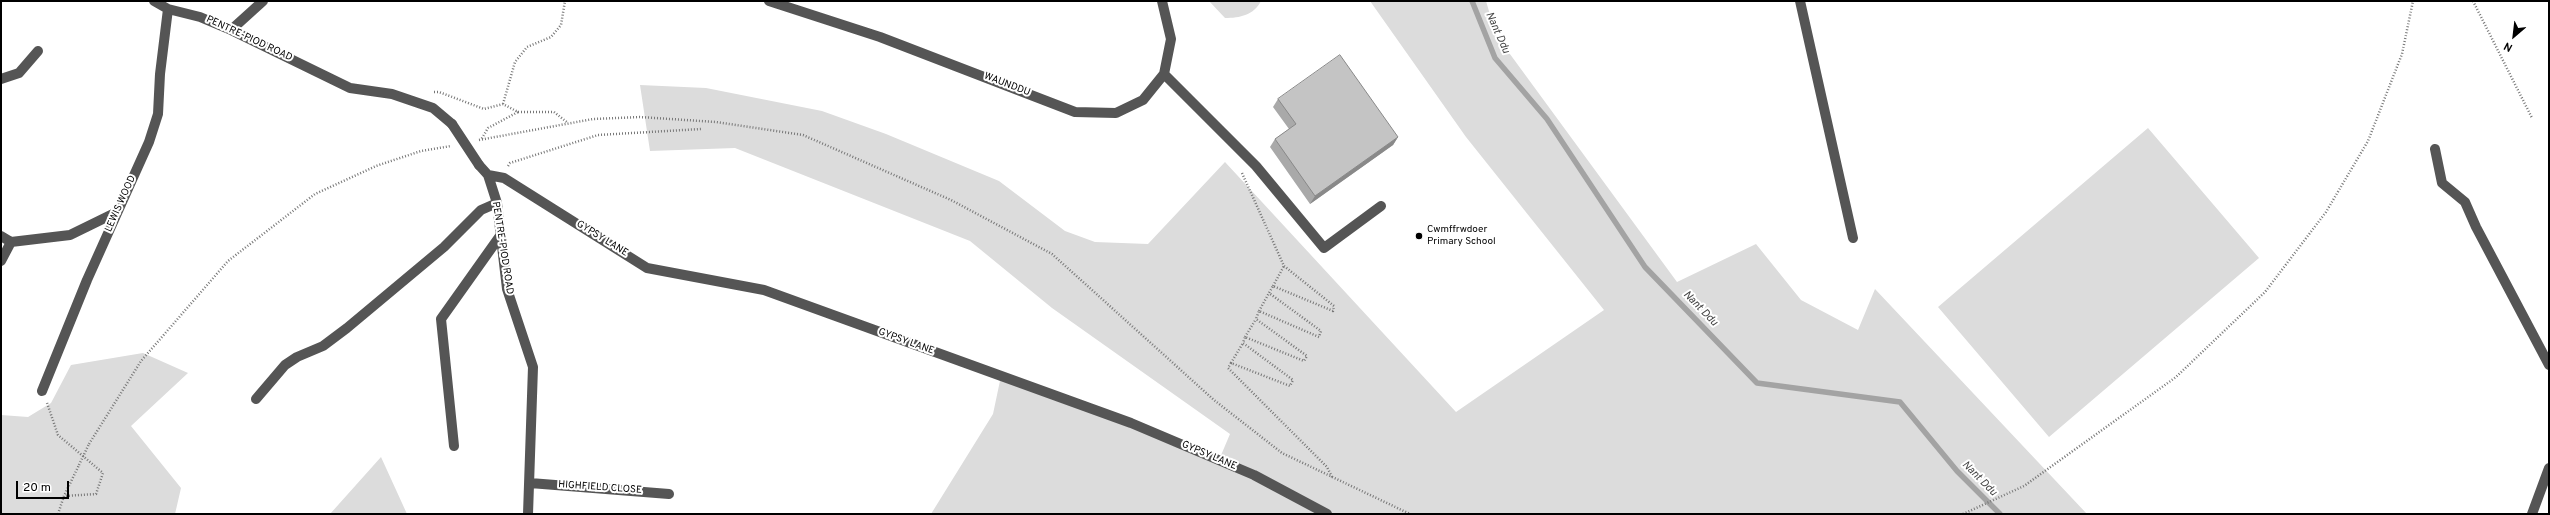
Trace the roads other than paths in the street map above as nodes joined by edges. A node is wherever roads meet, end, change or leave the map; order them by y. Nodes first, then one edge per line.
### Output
1 (154, 1) edge
2 (263, 1) edge
3 (769, 1) edge
4 (1162, 1) edge
5 (1800, 1) edge
6 (168, 9) junction
7 (231, 30) junction
8 (38, 51) dead end
9 (1164, 74) junction
10 (1, 79) edge
11 (2436, 149) dead end
12 (488, 175) junction
13 (496, 203) junction
14 (1381, 206) dead end
15 (117, 212) junction
16 (1, 236) edge
17 (500, 236) junction
18 (1853, 238) dead end
19 (10, 242) junction
20 (1, 261) edge
21 (2549, 365) edge
22 (42, 391) road end
23 (256, 399) dead end
24 (454, 446) dead end
25 (2549, 468) edge
26 (530, 483) junction
27 (670, 494) dead end
28 (528, 514) edge
29 (1327, 514) edge
30 (2532, 514) edge

1 - 6 street, PENTRE-PIOD ROAD
2 - 7 street
3 - 9 street, WAUNDDU
4 - 9 street, WAUNDDU
5 - 18 street
6 - 7 street, PENTRE-PIOD ROAD
6 - 15 street, LEWIS WOOD
7 - 12 street, PENTRE-PIOD ROAD, bridge
8 - 10 street
9 - 14 street
11 - 21 street
12 - 13 street, PENTRE-PIOD ROAD
12 - 29 street, GYPSY LANE
13 - 17 street, PENTRE-PIOD ROAD
13 - 23 street
15 - 19 street
15 - 22 street, LEWIS WOOD
16 - 19 street
17 - 24 street
17 - 26 street, PENTRE-PIOD ROAD
19 - 20 street
25 - 30 street
26 - 27 street, HIGHFIELD CLOSE
26 - 28 street, PENTRE-PIOD ROAD

